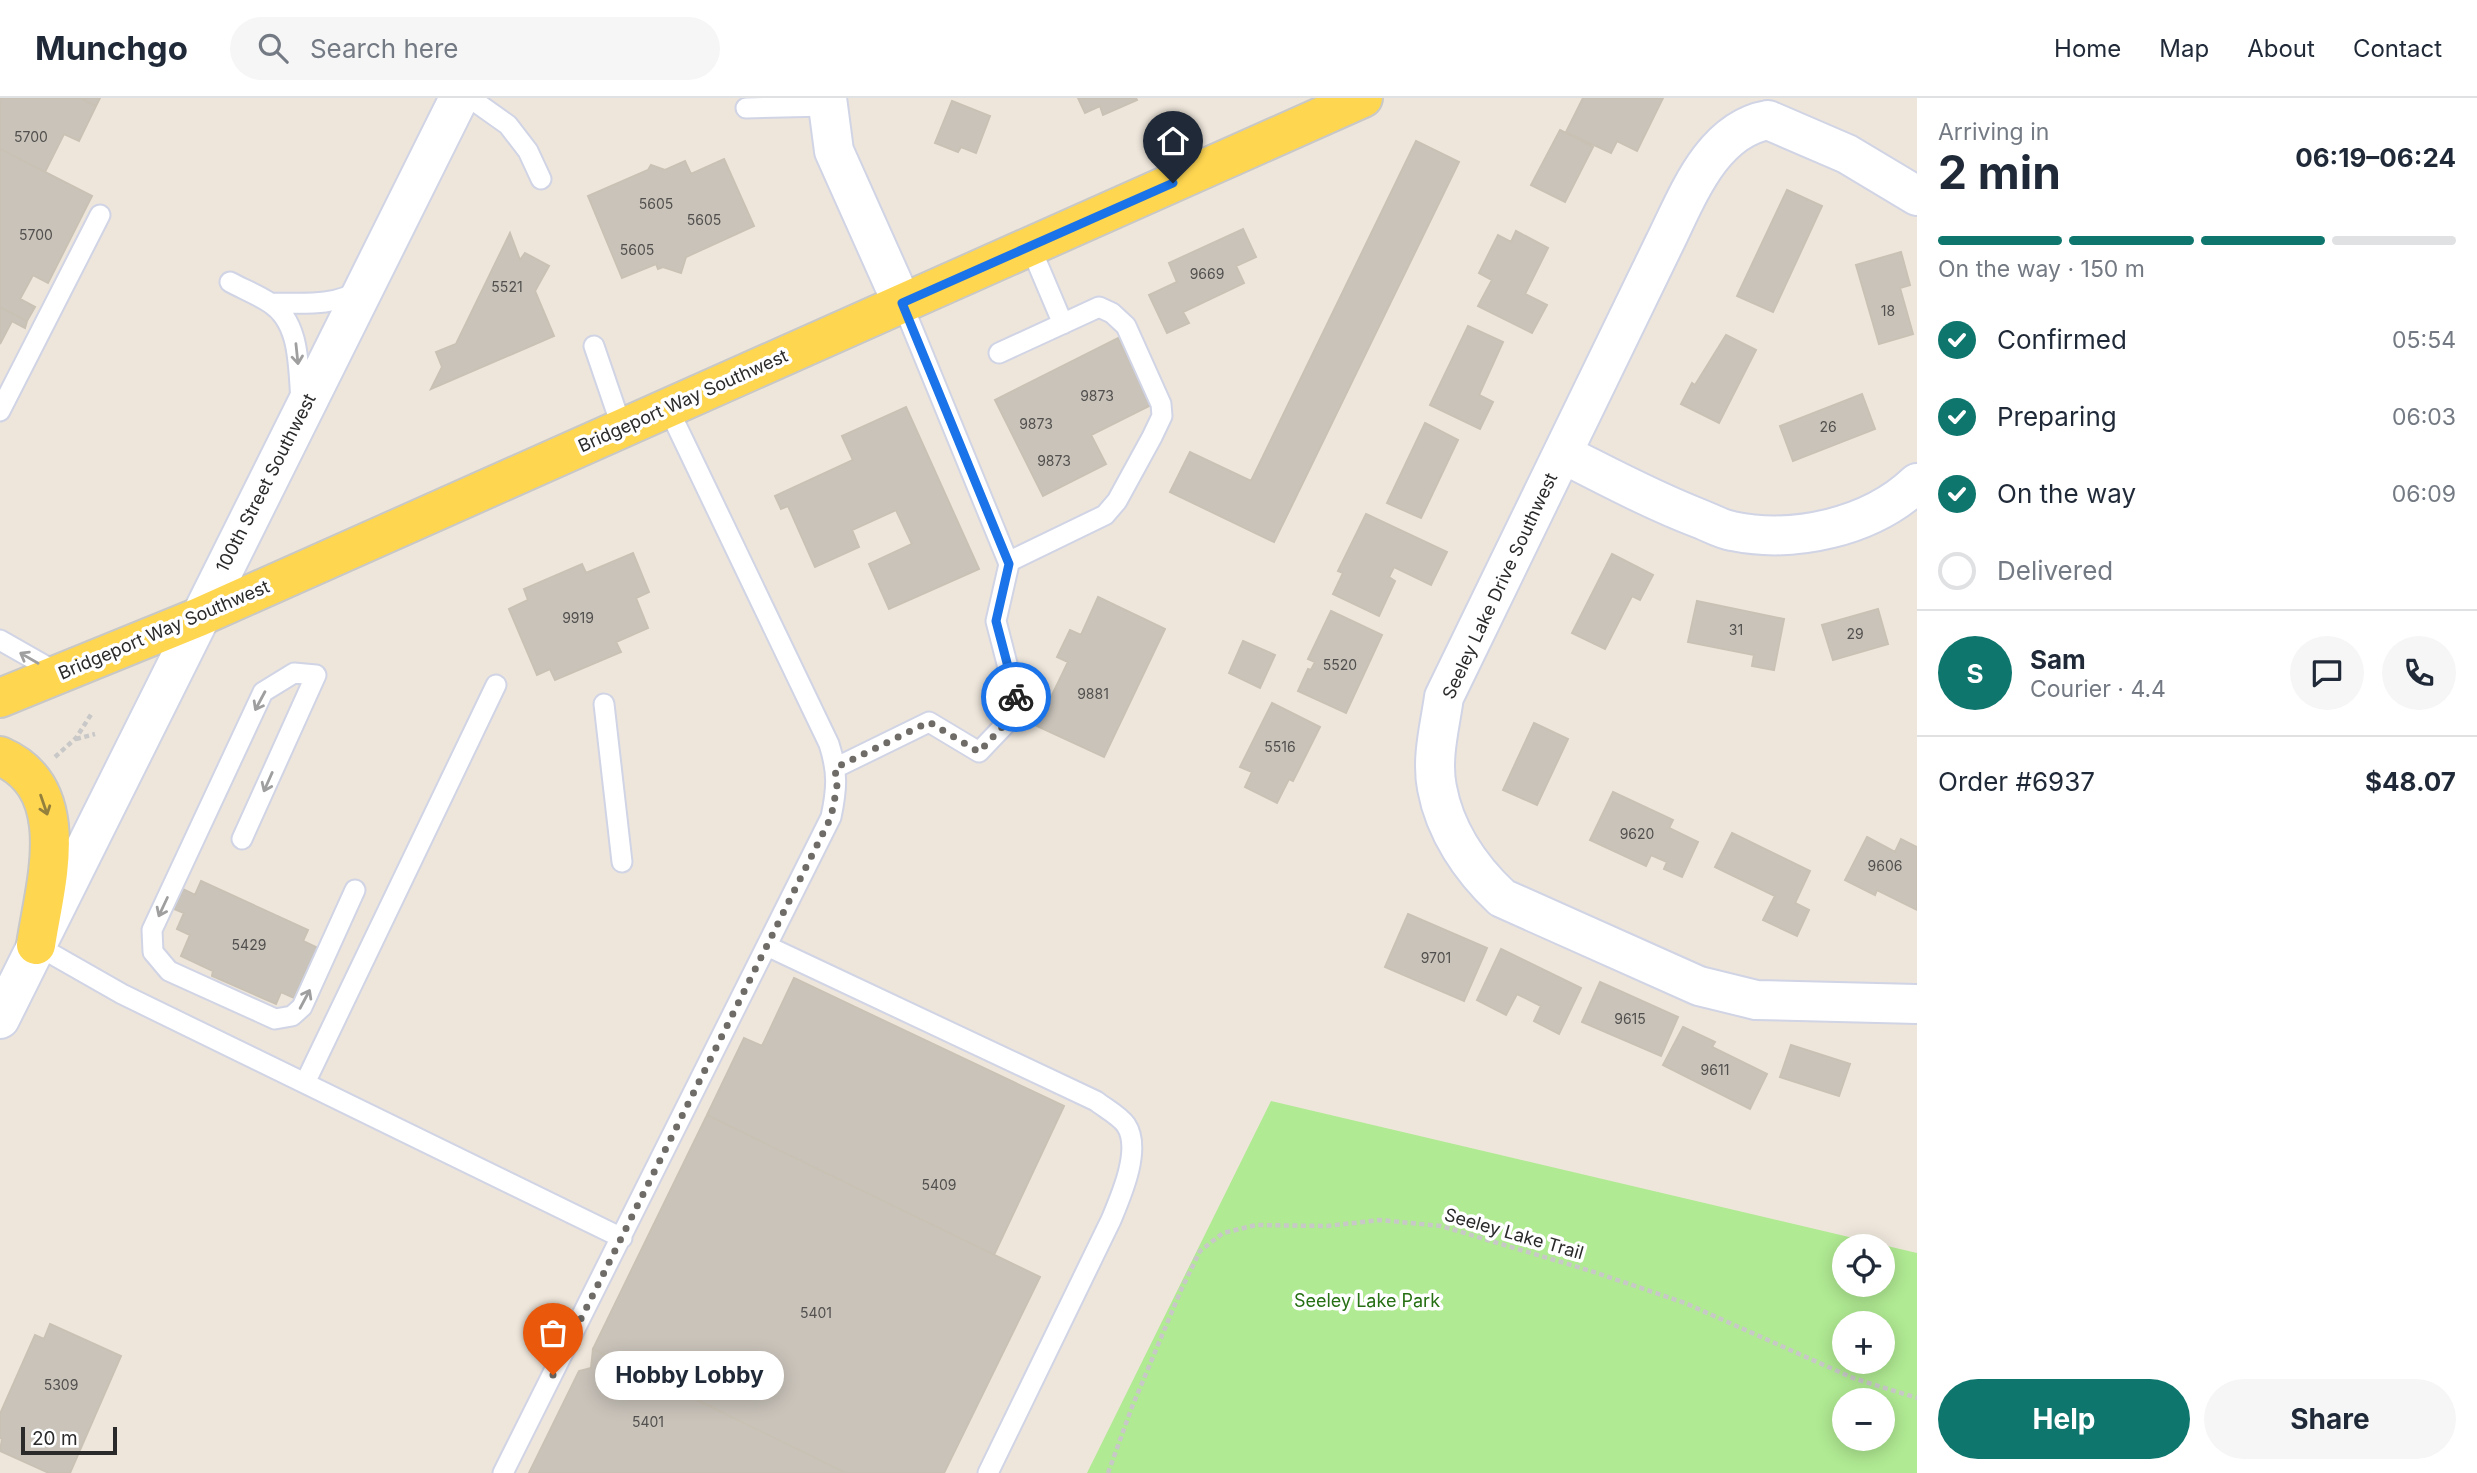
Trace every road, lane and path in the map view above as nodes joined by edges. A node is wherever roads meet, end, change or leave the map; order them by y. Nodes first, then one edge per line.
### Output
1 (459, 98) edge
2 (470, 98) edge
3 (1363, 98) edge
4 (827, 102) edge
5 (746, 108) dead end
6 (1768, 109) edge
7 (541, 179) dead end
8 (1917, 196) edge
9 (100, 215) dead end
10 (1030, 246) junction
11 (230, 282) dead end
12 (365, 286) junction
13 (272, 303) junction
14 (902, 303) junction
15 (1063, 324) junction
16 (594, 346) dead end
17 (999, 353) dead end
18 (668, 408) junction
19 (0, 411) edge
20 (302, 412) junction
21 (622, 428) junction
22 (1563, 454) junction
23 (1917, 484) edge
24 (1008, 562) junction
25 (199, 617) junction
26 (0, 640) edge
27 (59, 674) junction
28 (496, 685) dead end
29 (0, 698) edge
30 (604, 704) dead end
31 (92, 713) dead end
32 (95, 734) dead end
33 (74, 740) junction
34 (0, 756) edge
35 (50, 761) dead end
36 (835, 768) junction
37 (242, 839) dead end
38 (622, 862) dead end
39 (355, 890) dead end
40 (36, 946) junction
41 (767, 946) junction
42 (1917, 1004) edge
43 (0, 1018) edge
44 (305, 1083) junction
45 (622, 1238) junction
46 (1917, 1398) edge
47 (503, 1473) edge
48 (988, 1473) edge
49 (1108, 1473) edge

1 - 12 street, 100th Street Southwest
2 - 7 lane
3 - 10 main road, Bridgeport Way Southwest
4 - 5 lane
4 - 14 street
6 - 8 street
6 - 22 street, Seeley Lake Drive Southwest
9 - 19 lane
10 - 14 main road, Bridgeport Way Southwest
10 - 15 lane
11 - 13 lane
12 - 13 lane
12 - 20 street, 100th Street Southwest
13 -> 20 lane
14 - 18 main road, Bridgeport Way Southwest
14 - 24 lane
15 - 17 lane
15 - 24 lane
16 - 21 lane
18 - 21 main road, Bridgeport Way Southwest
18 - 36 lane
20 - 25 street, 100th Street Southwest
21 - 25 main road, Bridgeport Way Southwest
22 - 23 street
22 - 42 street, Seeley Lake Drive Southwest
24 - 36 lane
25 - 27 main road, Bridgeport Way Southwest
25 - 40 street, 100th Street Southwest
27 -> 26 lane
27 - 29 main road, Bridgeport Way Southwest
28 - 44 lane
30 - 38 lane
31 - 33 path
32 - 33 path
33 - 35 path
34 -> 40 main road
36 - 41 lane
37 - 39 lane
40 - 43 street, 100th Street Southwest
40 - 44 lane
41 - 45 lane
41 - 48 lane
44 - 45 lane
45 - 47 lane
46 - 49 path, Seeley Lake Trail

